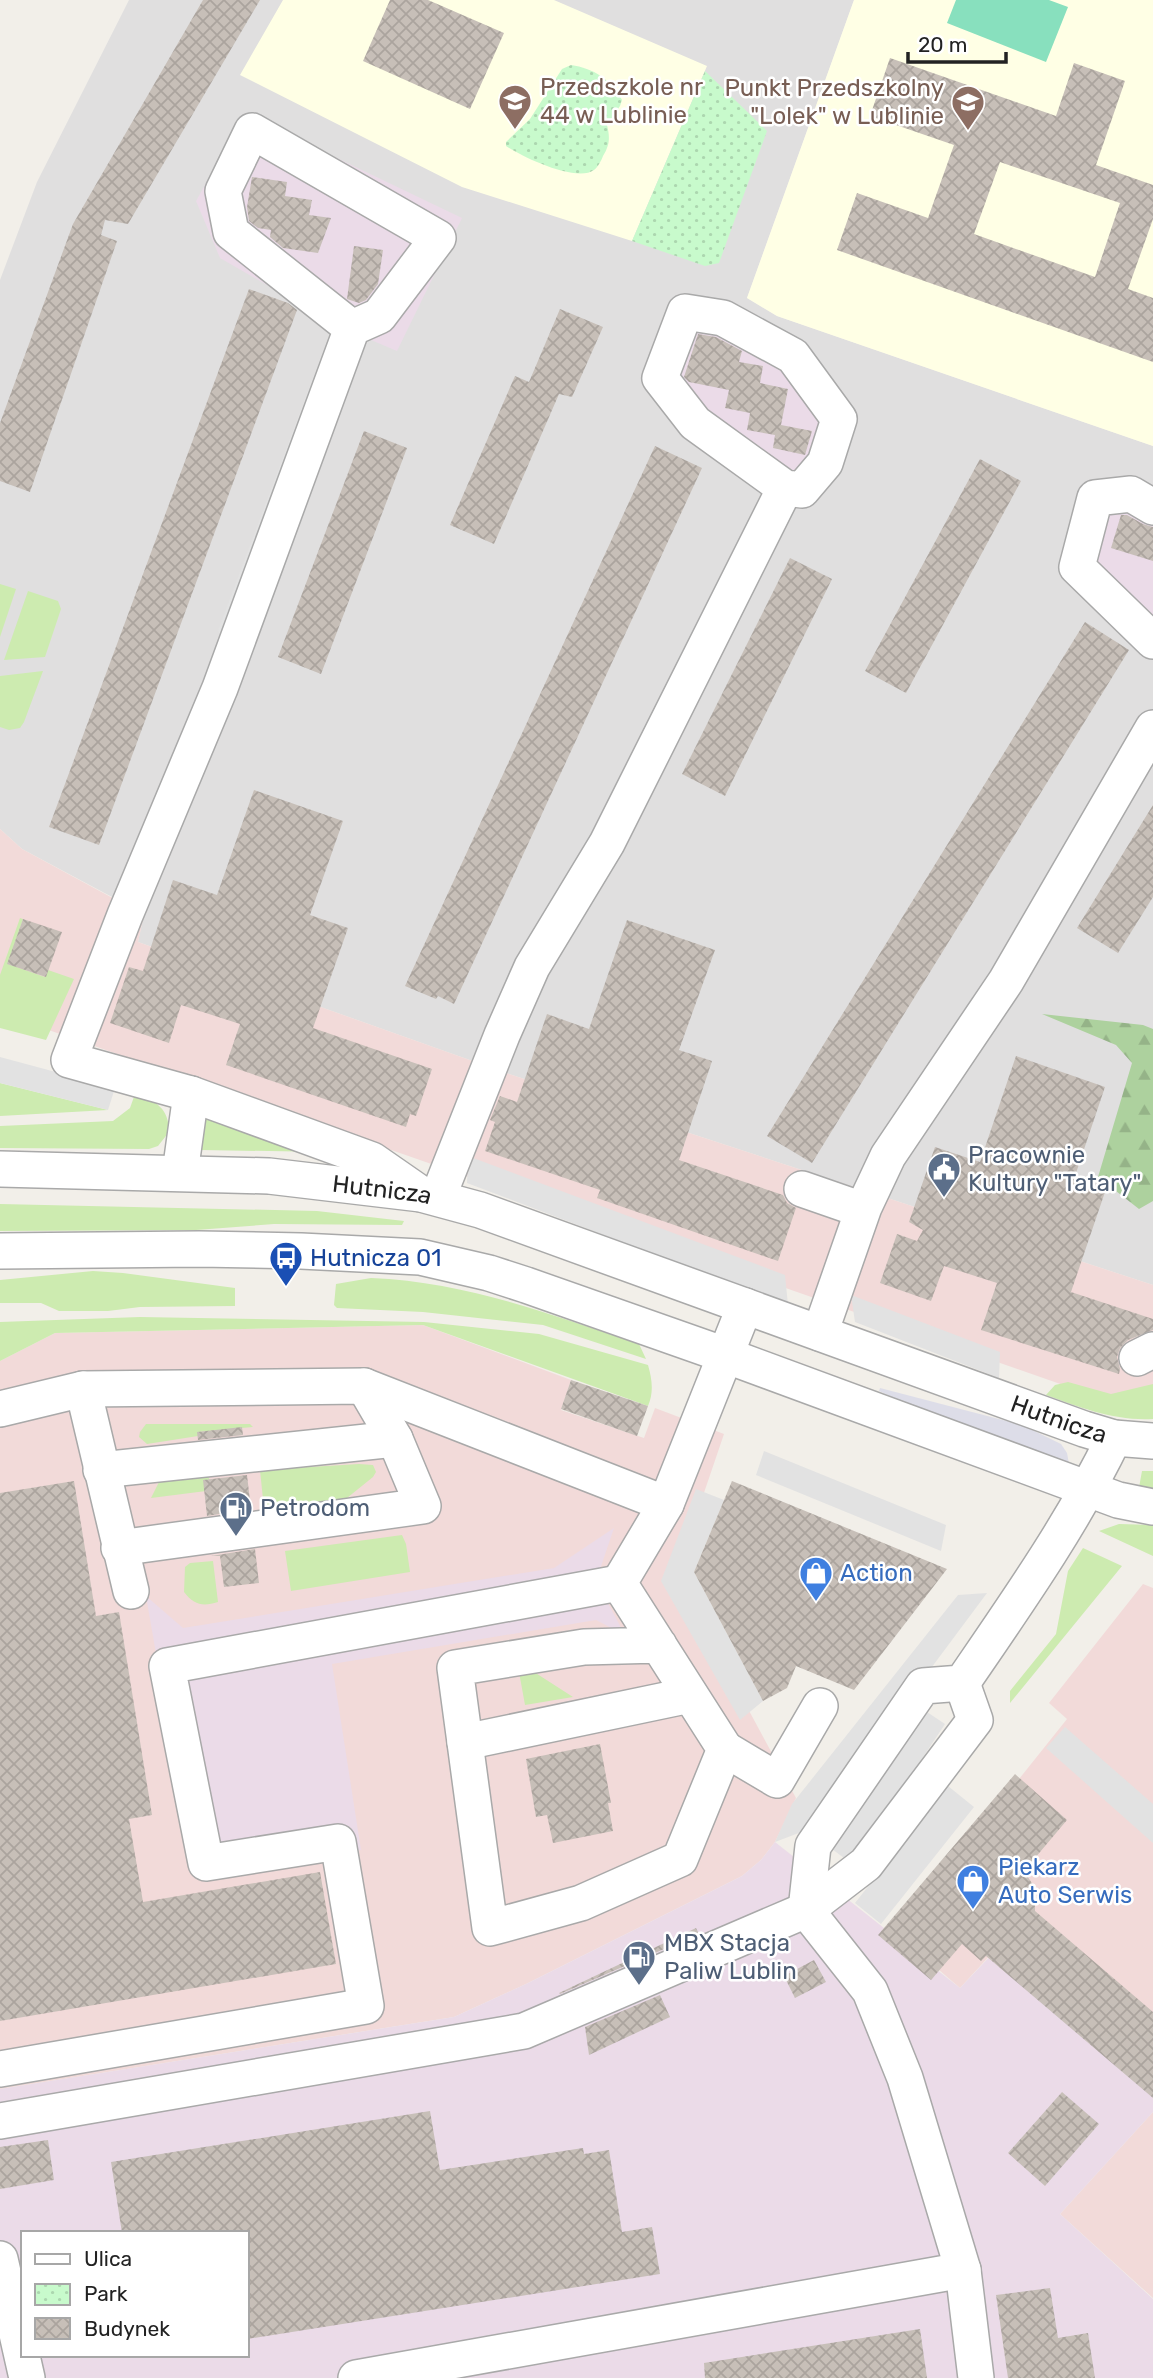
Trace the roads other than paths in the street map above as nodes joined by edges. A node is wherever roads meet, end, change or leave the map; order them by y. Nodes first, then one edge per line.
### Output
1 (352, 328) junction
2 (785, 488) junction
3 (1153, 507) edge
4 (1153, 641) edge
5 (1153, 728) edge
6 (191, 1094) junction
7 (0, 1169) edge
8 (180, 1173) junction
9 (802, 1189) dead end
10 (430, 1195) junction
11 (850, 1206) dead end
12 (0, 1251) edge
13 (745, 1306) junction
14 (820, 1333) junction
15 (725, 1354) junction
16 (364, 1386) junction
17 (83, 1389) junction
18 (0, 1409) edge
19 (1114, 1438) junction
20 (395, 1439) junction
21 (1153, 1441) edge
22 (102, 1470) junction
23 (1090, 1489) junction
24 (666, 1504) junction
25 (1153, 1507) edge
26 (119, 1548) junction
27 (619, 1583) junction
28 (131, 1591) dead end
29 (659, 1645) junction
30 (962, 1683) junction
31 (690, 1695) junction
32 (820, 1706) dead end
33 (465, 1742) junction
34 (725, 1749) junction
35 (806, 1910) junction
36 (0, 2069) edge
37 (0, 2121) edge
38 (0, 2259) edge
39 (963, 2270) junction
40 (21, 2352) edge
41 (22, 2357) edge
42 (27, 2378) edge
43 (356, 2378) edge
44 (976, 2378) edge

1 - 1 street
1 - 6 street
2 - 2 street
2 - 10 street
3 - 4 street
5 - 14 street
6 - 8 street
6 - 10 street
7 - 8 street, Hutnicza
8 - 10 street, Hutnicza
9 - 11 street
10 - 13 street, Hutnicza
12 - 15 street
13 - 14 street, Hutnicza
13 - 15 street
14 - 19 street, Hutnicza
15 - 23 street
15 - 24 street
16 - 17 street
16 - 20 street
16 - 24 street
17 - 18 street
17 - 22 street
19 - 21 street
19 - 23 street, Hutnicza
20 - 22 street
20 - 26 street
22 - 26 street
23 - 25 street
23 - 30 street, Hutnicza
24 - 27 street
26 - 28 street
27 - 29 street
27 - 36 street
29 - 31 street
29 - 33 street
30 - 35 street
30 - 35 street
31 - 33 street
31 - 34 street
32 - 34 street
33 - 34 street
35 - 37 street
35 - 39 street
38 - 40 street
39 - 43 street
39 - 44 street
41 - 42 street

